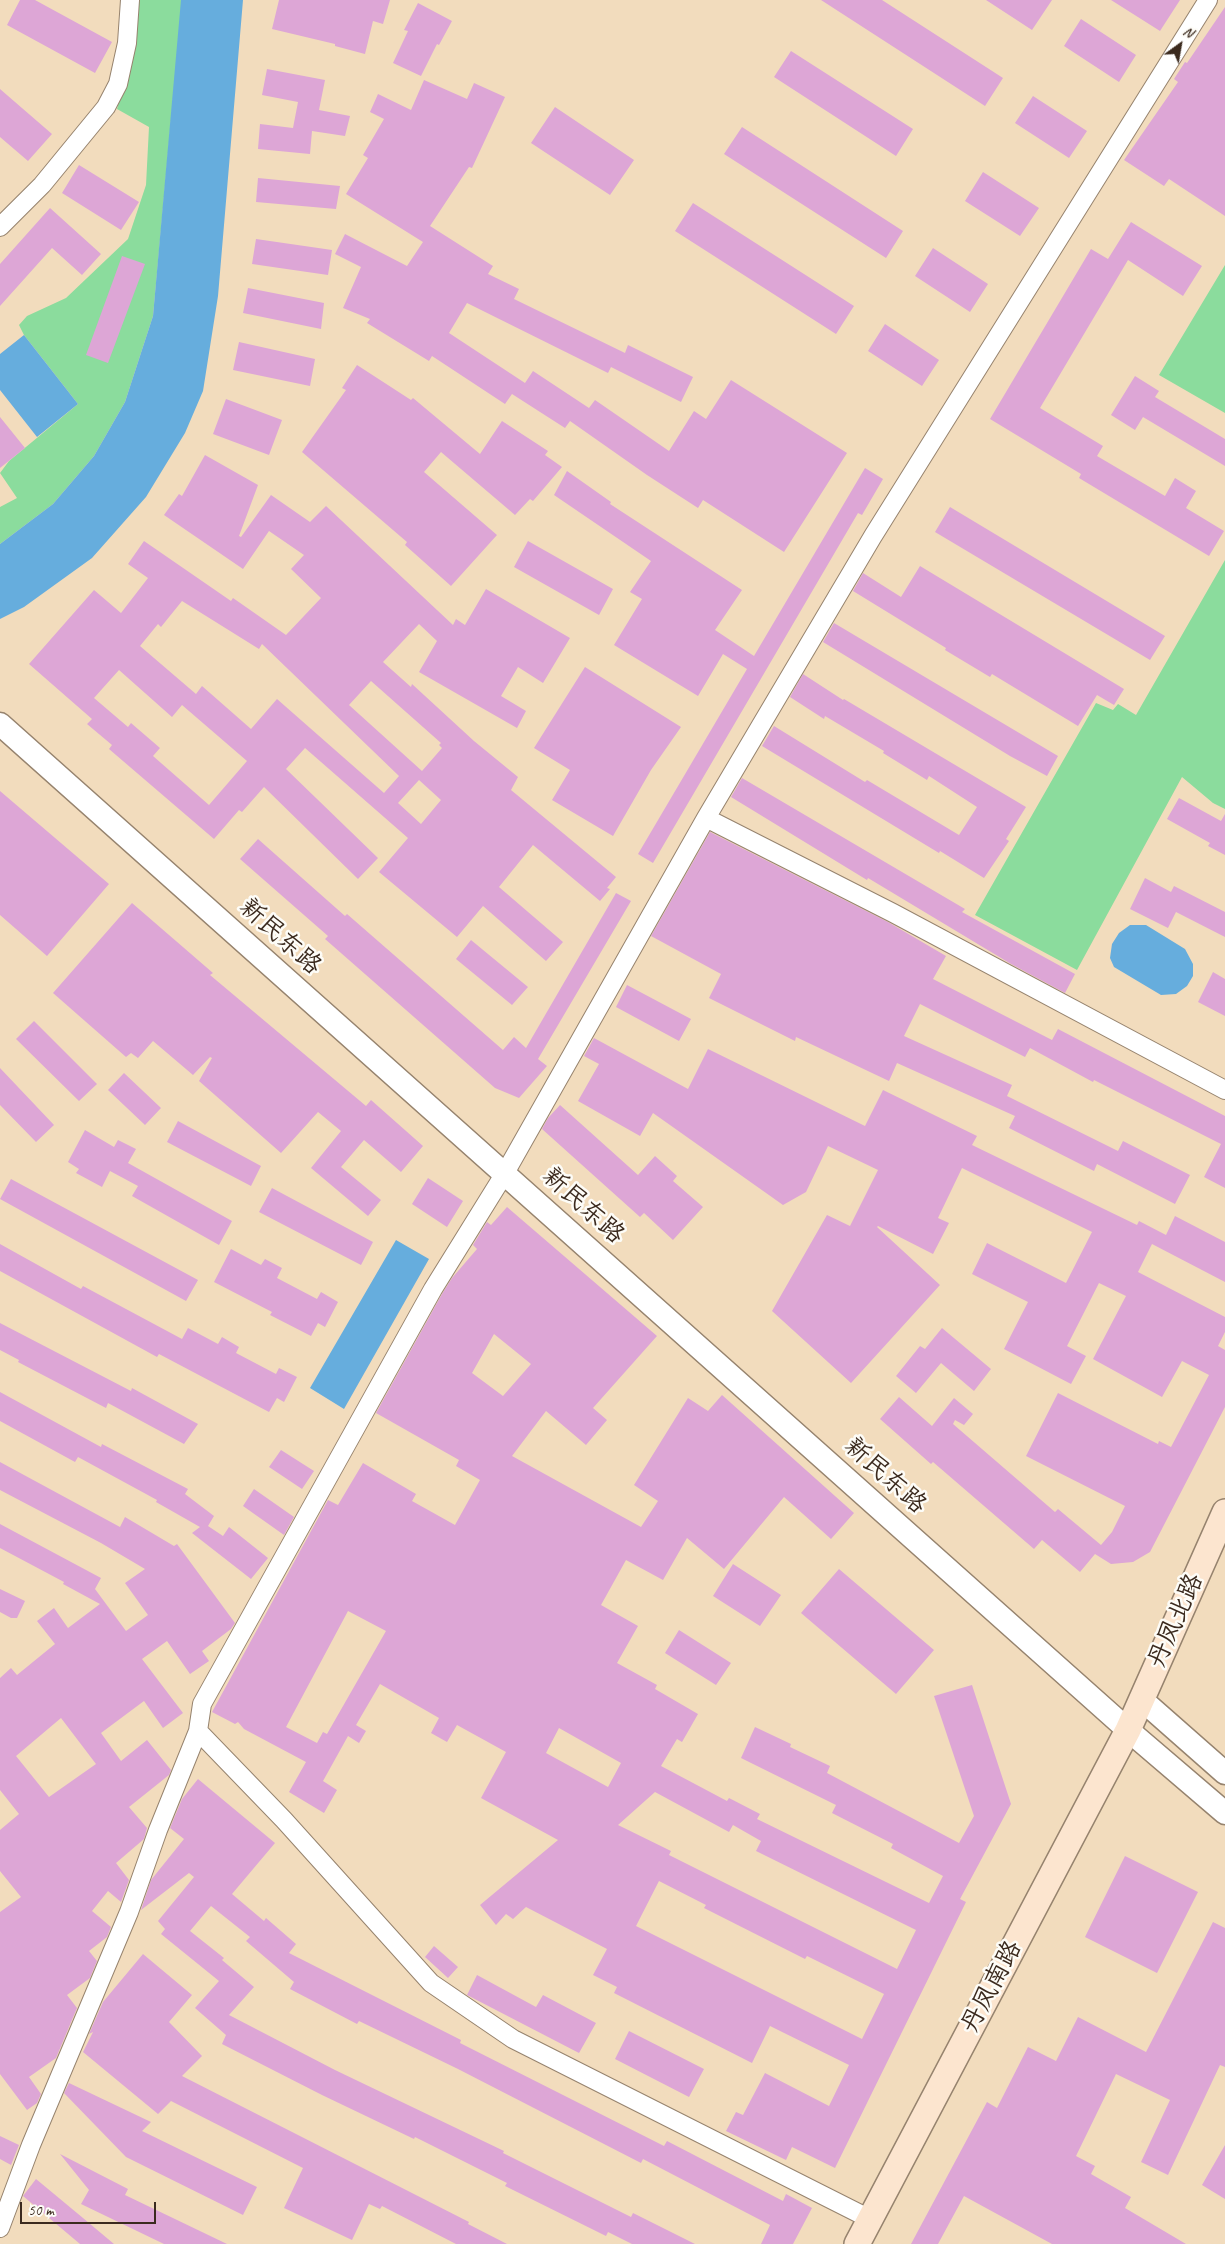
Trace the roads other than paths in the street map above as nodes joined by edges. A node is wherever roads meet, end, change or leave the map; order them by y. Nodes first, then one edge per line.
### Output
1 (130, 0) edge
2 (1208, 0) edge
3 (0, 227) edge
4 (0, 724) edge
5 (706, 818) junction
6 (1225, 1090) edge
7 (505, 1173) junction
8 (1225, 1512) edge
9 (1142, 1699) junction
10 (1128, 1730) junction
11 (198, 1731) junction
12 (1225, 1773) edge
13 (1225, 1813) edge
14 (870, 2219) junction
15 (0, 2228) edge
16 (857, 2244) edge

1 - 3 street
2 - 5 street
4 - 7 street, 新民东路
5 - 6 street
5 - 7 street
7 - 10 street, 新民东路
7 - 11 street
8 - 9 main road, 丹凤北路
9 - 10 main road, 丹凤北路
9 - 12 street
10 - 13 street, 新民东路
10 - 14 main road, 丹凤南路
11 - 14 street
11 - 15 street
14 - 16 main road, 丹凤南路

